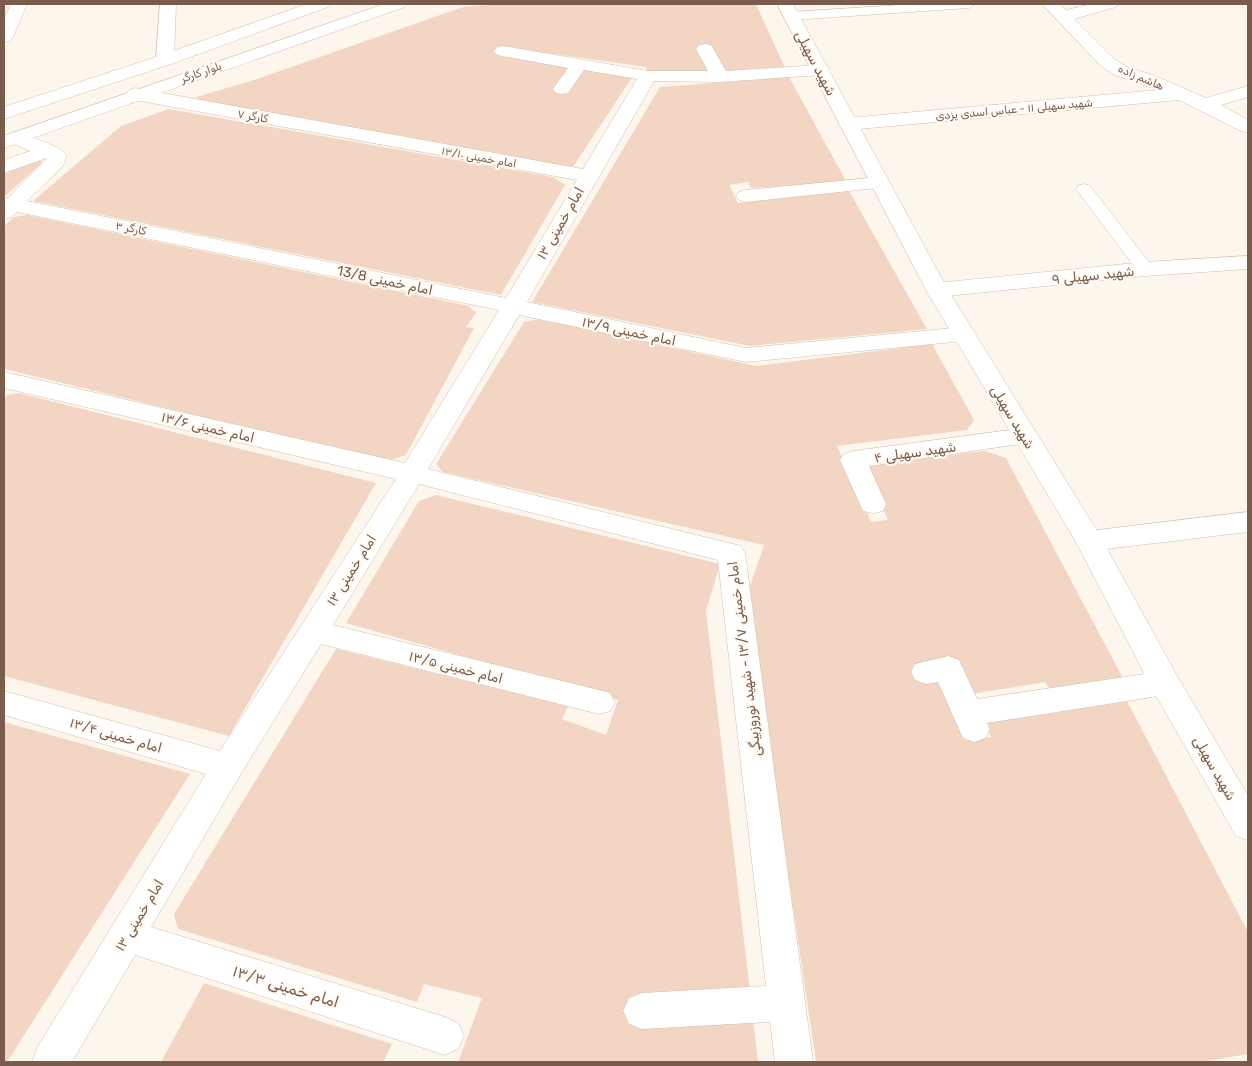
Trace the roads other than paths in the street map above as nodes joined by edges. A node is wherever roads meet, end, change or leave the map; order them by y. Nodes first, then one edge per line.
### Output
1 (19, 4) edge
2 (168, 4) edge
3 (322, 4) edge
4 (398, 4) edge
5 (969, 4) edge
6 (1050, 4) edge
7 (1110, 4) edge
8 (788, 10) edge
9 (1064, 16) junction
10 (4, 37) edge
11 (705, 49) dead end
12 (503, 51) dead end
13 (166, 60) junction
14 (580, 64) junction
15 (821, 70) junction
16 (648, 76) junction
17 (720, 77) junction
18 (562, 89) dead end
19 (1248, 91) edge
20 (135, 94) junction
21 (1180, 94) junction
22 (1204, 104) junction
23 (4, 113) edge
24 (848, 124) junction
25 (1248, 127) edge
26 (370, 137) joint
27 (9, 140) edge
28 (49, 151) junction
29 (4, 167) edge
30 (587, 176) junction
31 (880, 183) junction
32 (1084, 189) dead end
33 (746, 196) dead end
34 (7, 207) edge
35 (258, 253) joint
36 (1248, 262) edge
37 (1145, 269) junction
38 (937, 290) junction
39 (513, 306) junction
40 (964, 334) junction
41 (4, 380) edge
42 (1024, 436) junction
43 (412, 474) junction
44 (873, 504) dead end
45 (1248, 522) edge
46 (1089, 542) junction
47 (312, 631) junction
48 (926, 672) dead end
49 (1165, 683) junction
50 (599, 702) dead end
51 (4, 704) edge
52 (228, 767) junction
53 (1248, 826) edge
54 (126, 936) junction
55 (786, 1003) junction
56 (642, 1011) dead end
57 (446, 1036) dead end
58 (51, 1062) edge
59 (794, 1062) edge

1 - 10 street
2 - 13 street
3 - 13 street, بلوار کارگر
4 - 20 street, بلوار کارگر
5 - 8 lane
6 - 9 street, هاشم زاده
7 - 9 street
8 - 15 street, شهید سهیلی
9 - 21 street, هاشم زاده
11 - 17 street
12 - 14 street
13 - 23 street, بلوار کارگر
14 - 16 street
14 - 18 street
15 - 17 street
15 - 24 street, شهید سهیلی
16 - 17 street
16 - 30 street, امام خمینی ۱۳
19 - 22 street
20 - 26 street, کارگر ۷
20 - 27 street, بلوار کارگر
21 - 22 street, هاشم زاده
21 - 24 street, شهید سهیلی ۱۱ - عباس اسدی یزدی
22 - 25 street, هاشم زاده
24 - 31 street, شهید سهیلی
26 - 30 street, امام خمینی ۱۳/۱۰
27 - 28 street
28 - 29 street
28 - 34 street
30 - 39 street, امام خمینی ۱۳
31 - 33 street
31 - 38 street, شهید سهیلی
32 - 37 lane
34 - 35 street, کارگر ۳
35 - 39 street, امام خمینی 13/8
36 - 37 street, شهید سهیلی ۹
37 - 38 street, شهید سهیلی ۹
38 - 40 street, شهید سهیلی
39 - 40 street, امام خمینی ۱۳/۹
39 - 43 street, امام خمینی ۱۳
40 - 42 street, شهید سهیلی
41 - 43 street, امام خمینی ۱۳/۶
42 - 44 street, شهید سهیلی ۴
42 - 46 street, شهید سهیلی
43 - 47 street, امام خمینی ۱۳
43 - 55 street, امام خمینی ۱۳/۷ - شهید نوروزبیگی
45 - 46 street
46 - 49 street, شهید سهیلی
47 - 50 street, امام خمینی ۱۳/۵
47 - 52 street, امام خمینی ۱۳
48 - 49 street
49 - 53 street, شهید سهیلی
51 - 52 street, امام خمینی ۱۳/۴
52 - 54 street, امام خمینی ۱۳
54 - 57 street, امام خمینی ۱۳/۳
54 - 58 street, امام خمینی ۱۳
55 - 56 street
55 - 59 street, امام خمینی ۱۳/۷ - شهید نوروزبیگی

